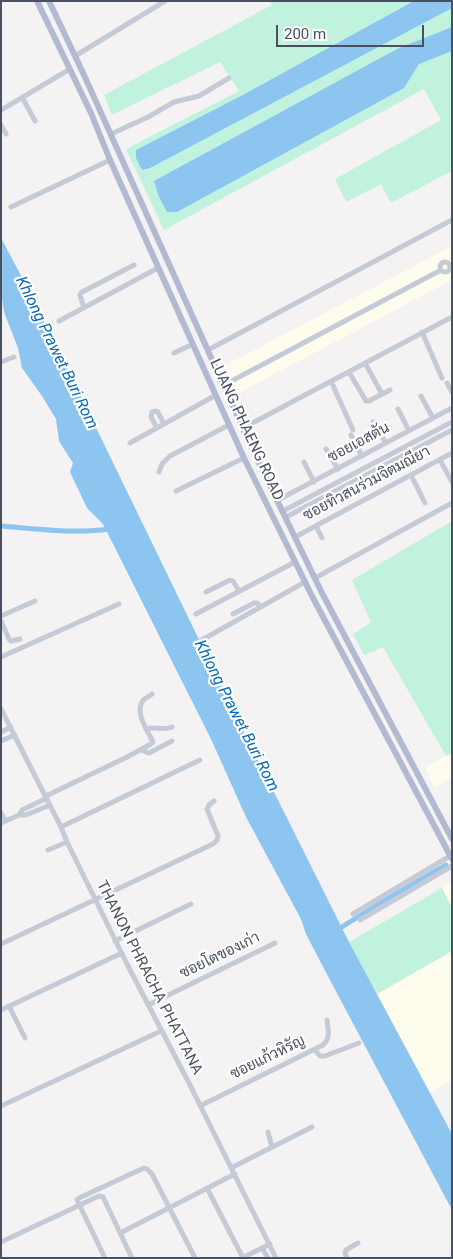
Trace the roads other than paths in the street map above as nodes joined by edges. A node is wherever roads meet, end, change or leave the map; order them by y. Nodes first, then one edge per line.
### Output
1 (38, 1) edge
2 (49, 1) edge
3 (165, 1) edge
4 (75, 56) junction
5 (70, 69) junction
6 (229, 78) dead end
7 (22, 97) junction
8 (1, 110) edge
9 (35, 121) dead end
10 (1, 125) edge
11 (6, 134) dead end
12 (111, 134) junction
13 (110, 160) junction
14 (11, 207) dead end
15 (452, 220) edge
16 (451, 264) edge
17 (134, 265) dead end
18 (158, 268) junction
19 (84, 308) junction
20 (452, 317) edge
21 (60, 321) dead end
22 (422, 332) junction
23 (193, 344) junction
24 (208, 350) junction
25 (174, 353) dead end
26 (14, 357) dead end
27 (1, 362) edge
28 (365, 363) junction
29 (349, 372) junction
30 (442, 378) dead end
31 (331, 381) junction
32 (447, 383) dead end
33 (224, 385) junction
34 (390, 390) dead end
35 (452, 392) edge
36 (382, 394) junction
37 (216, 396) junction
38 (421, 396) dead end
39 (452, 408) edge
40 (398, 409) dead end
41 (433, 418) junction
42 (373, 422) dead end
43 (452, 422) edge
44 (164, 424) junction
45 (229, 425) junction
46 (157, 428) junction
47 (243, 428) junction
48 (409, 430) junction
49 (452, 430) edge
50 (130, 442) dead end
51 (386, 443) junction
52 (326, 449) dead end
53 (254, 453) junction
54 (452, 453) edge
55 (362, 456) junction
56 (244, 458) junction
57 (440, 460) junction
58 (304, 462) dead end
59 (338, 469) junction
60 (159, 472) dead end
61 (410, 475) junction
62 (314, 482) junction
63 (452, 482) edge
64 (176, 492) dead end
65 (315, 494) junction
66 (278, 500) junction
67 (319, 500) junction
68 (425, 503) dead end
69 (452, 503) edge
70 (284, 514) junction
71 (316, 526) junction
72 (295, 537) junction
73 (322, 538) dead end
74 (295, 562) junction
75 (315, 578) junction
76 (305, 582) junction
77 (239, 591) junction
78 (206, 592) dead end
79 (322, 593) junction
80 (313, 598) junction
81 (36, 601) dead end
82 (119, 604) dead end
83 (261, 607) junction
84 (196, 614) dead end
85 (233, 614) dead end
86 (1, 616) edge
87 (1, 621) edge
88 (20, 639) dead end
89 (200, 641) dead end
90 (1, 657) edge
91 (152, 694) dead end
92 (1, 709) edge
93 (10, 727) junction
94 (172, 727) dead end
95 (146, 729) junction
96 (1, 732) edge
97 (15, 735) junction
98 (1, 741) edge
99 (172, 741) dead end
100 (142, 750) junction
101 (200, 760) dead end
102 (46, 797) junction
103 (214, 801) dead end
104 (50, 805) junction
105 (1, 813) edge
106 (19, 815) junction
107 (3, 822) edge
108 (61, 826) junction
109 (452, 838) edge
110 (67, 842) junction
111 (48, 850) dead end
112 (451, 858) edge
113 (452, 866) edge
114 (95, 899) junction
115 (191, 904) dead end
116 (353, 914) dead end
117 (360, 920) dead end
118 (115, 940) junction
119 (275, 943) dead end
120 (1, 944) edge
121 (122, 953) junction
122 (148, 1005) junction
123 (9, 1006) junction
124 (1, 1010) edge
125 (327, 1020) dead end
126 (161, 1031) junction
127 (25, 1038) dead end
128 (359, 1043) dead end
129 (315, 1050) junction
130 (1, 1106) edge
131 (200, 1106) junction
132 (312, 1127) dead end
133 (268, 1132) dead end
134 (272, 1147) junction
135 (231, 1168) junction
136 (235, 1174) junction
137 (207, 1188) junction
138 (79, 1205) junction
139 (169, 1208) junction
140 (120, 1233) junction
141 (1, 1242) edge
142 (358, 1243) dead end
143 (270, 1244) junction
144 (262, 1248) junction
145 (105, 1258) edge
146 (132, 1258) edge
147 (195, 1258) edge
148 (242, 1258) edge
149 (268, 1258) edge
150 (276, 1258) edge
151 (347, 1258) edge

1 - 5 main road, LUANG PHAENG ROAD
2 - 4 main road, LUANG PHAENG ROAD
3 - 4 street
4 - 12 main road, LUANG PHAENG ROAD
5 - 7 street
5 - 13 main road, LUANG PHAENG ROAD
6 - 12 street
7 - 8 street
7 - 9 street
10 - 11 street
12 - 24 main road, LUANG PHAENG ROAD
13 - 14 street
13 - 18 main road, LUANG PHAENG ROAD
15 - 24 street
16 - 33 street
17 - 19 street
18 - 19 street
18 - 23 main road, LUANG PHAENG ROAD
19 - 21 street
20 - 22 street
22 - 28 street
22 - 30 street
23 - 25 street
23 - 37 main road, LUANG PHAENG ROAD
24 - 33 main road, LUANG PHAENG ROAD
26 - 27 street
28 - 29 street
28 - 36 street
29 - 31 street
29 - 36 street
31 - 47 street
31 - 55 street
32 - 35 street
33 - 47 main road, LUANG PHAENG ROAD
34 - 36 street
37 - 44 street
37 - 45 main road, LUANG PHAENG ROAD
38 - 41 street
39 - 41 street, ซอยเอสตัน
40 - 48 street
41 - 48 street, ซอยเอสตัน
42 - 51 street
43 - 65 street
44 - 46 street
44 - 46 street
45 - 56 main road, LUANG PHAENG ROAD
45 - 60 street
46 - 50 street
47 - 53 main road, LUANG PHAENG ROAD
48 - 51 street, ซอยเอสตัน
49 - 67 street
51 - 55 street, ซอยเอสตัน
52 - 59 street
53 - 56 main road
53 - 66 main road, LUANG PHAENG ROAD
54 - 57 street, ซอยทิวสนร่วมจิตมณียา
55 - 59 street, ซอยเอสตัน
56 - 64 street
56 - 74 main road, LUANG PHAENG ROAD
57 - 61 street, ซอยทิวสนร่วมจิตมณียา
57 - 63 street
58 - 62 street
59 - 62 street, ซอยเอสตัน
61 - 68 street
61 - 71 street, ซอยทิวสนร่วมจิตมณียา
62 - 66 street, ซอยเอสตัน
65 - 67 street
65 - 70 street
66 - 70 main road, LUANG PHAENG ROAD
67 - 70 street
69 - 75 street
70 - 72 main road, LUANG PHAENG ROAD
71 - 72 street, ซอยทิวสนร่วมจิตมณียา
71 - 73 street
72 - 75 main road, LUANG PHAENG ROAD
74 - 76 main road, LUANG PHAENG ROAD
74 - 77 street
75 - 79 main road, LUANG PHAENG ROAD
76 - 80 main road, LUANG PHAENG ROAD
76 - 83 street
77 - 78 street
77 - 84 street
79 - 80 main road
79 - 109 main road, LUANG PHAENG ROAD
80 - 112 main road, LUANG PHAENG ROAD
81 - 86 street
82 - 90 street
83 - 85 street
83 - 89 street
87 - 88 street
91 - 95 street
92 - 93 street, THANON PHRACHA PHATTANA
93 - 96 street
93 - 97 street, THANON PHRACHA PHATTANA
94 - 95 street
95 - 100 street
97 - 98 street
97 - 102 street, THANON PHRACHA PHATTANA
99 - 100 street
100 - 102 street
101 - 108 street
102 - 104 street, THANON PHRACHA PHATTANA
102 - 106 street
103 - 114 street
104 - 106 street
104 - 108 street, THANON PHRACHA PHATTANA
105 - 107 street
106 - 107 street
108 - 110 street, THANON PHRACHA PHATTANA
110 - 111 street
110 - 114 street, THANON PHRACHA PHATTANA
112 - 116 street
113 - 117 street
114 - 118 street, THANON PHRACHA PHATTANA
114 - 120 street
115 - 118 street
118 - 121 street, THANON PHRACHA PHATTANA
119 - 122 street, ซอยโตของเก่า
121 - 122 street, THANON PHRACHA PHATTANA
121 - 123 street
122 - 126 street, THANON PHRACHA PHATTANA
123 - 124 street
123 - 127 street
125 - 129 street, ซอยแก้วหิรัญ
126 - 130 street
126 - 131 street, THANON PHRACHA PHATTANA
128 - 129 street
129 - 131 street, ซอยแก้วหิรัญ
131 - 135 street, THANON PHRACHA PHATTANA
132 - 134 street
133 - 134 street
134 - 135 street
135 - 136 street, THANON PHRACHA PHATTANA
136 - 137 street
136 - 143 street, THANON PHRACHA PHATTANA
137 - 139 street
137 - 148 street
138 - 139 street
138 - 140 street
138 - 141 street
138 - 145 street
139 - 140 street
139 - 147 street
140 - 146 street
142 - 151 street
143 - 144 street
143 - 150 street, THANON PHRACHA PHATTANA
144 - 148 street
144 - 149 street

